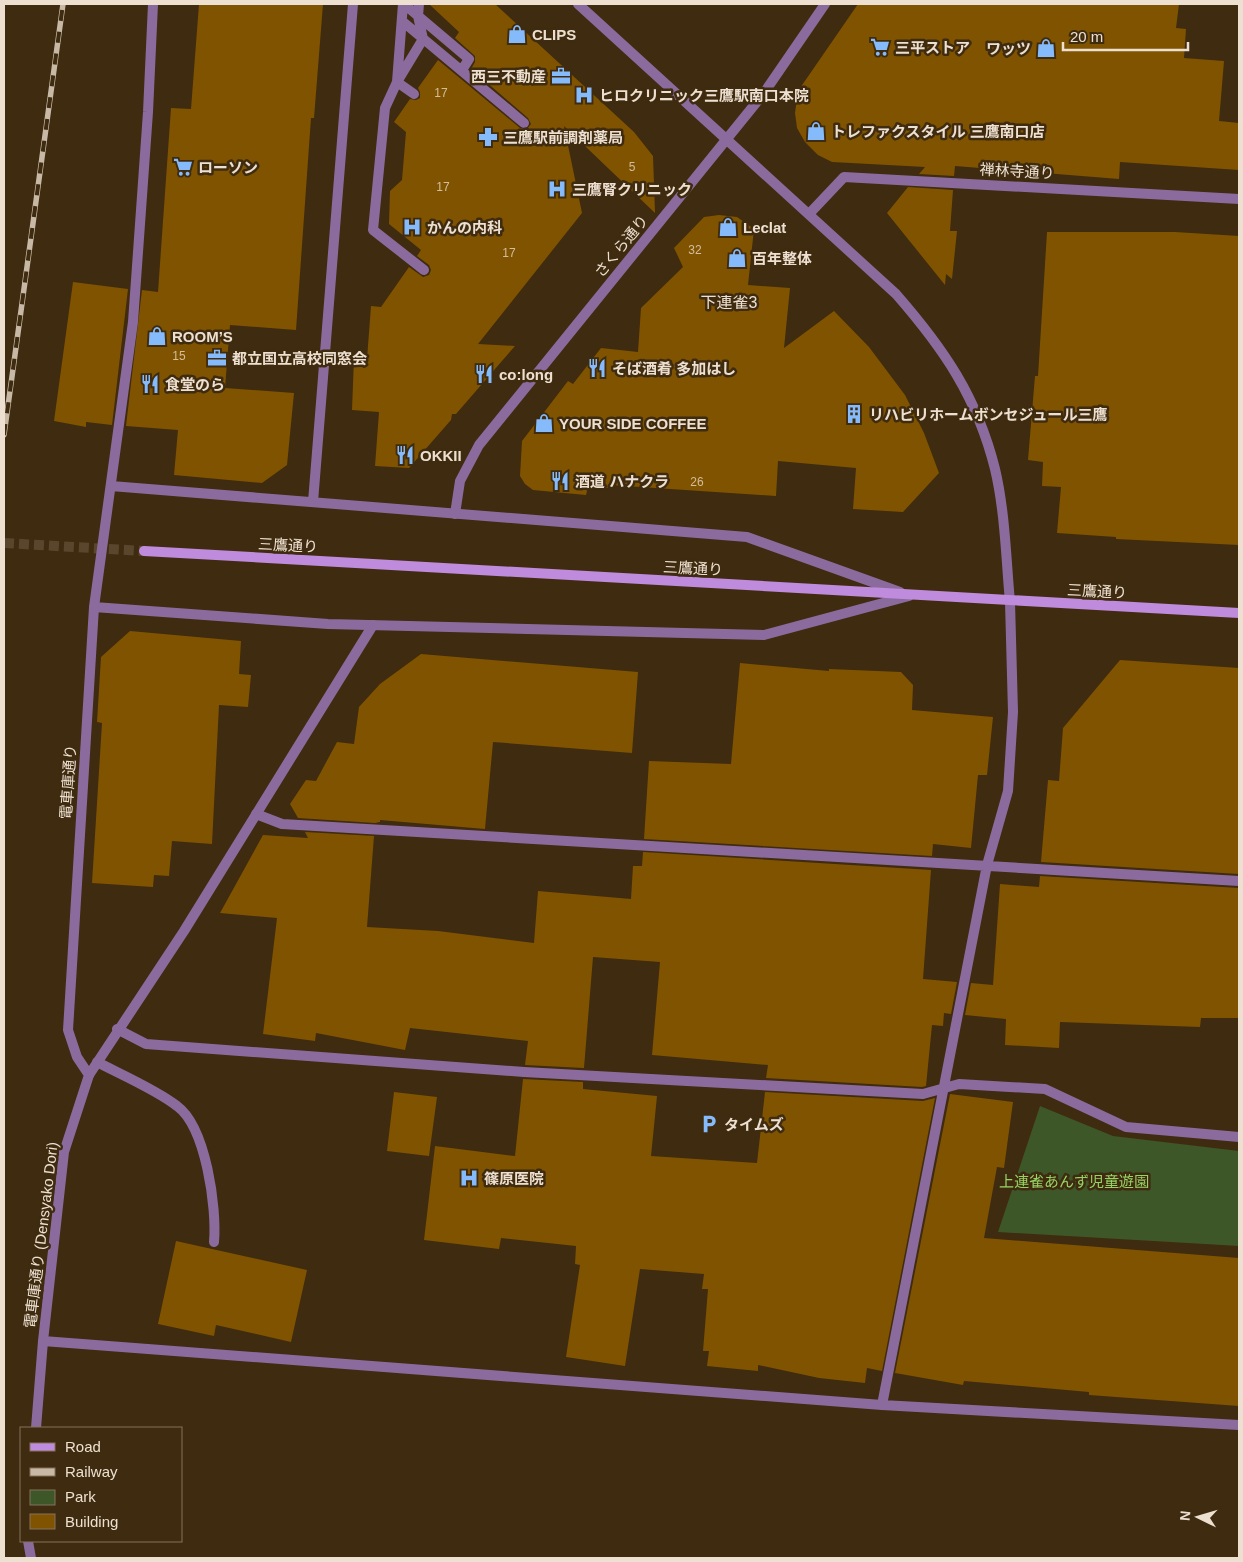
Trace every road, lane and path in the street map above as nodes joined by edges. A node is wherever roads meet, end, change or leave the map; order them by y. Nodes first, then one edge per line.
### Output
1 (153, 4) edge
2 (353, 4) edge
3 (403, 4) edge
4 (419, 4) edge
5 (578, 4) edge
6 (825, 4) edge
7 (418, 16) junction
8 (402, 21) junction
9 (423, 39) junction
10 (462, 70) junction
11 (397, 82) junction
12 (414, 94) dead end
13 (524, 123) dead end
14 (726, 140) junction
15 (1239, 199) edge
16 (810, 214) junction
17 (424, 270) dead end
18 (110, 486) junction
19 (313, 502) junction
20 (455, 514) junction
21 (144, 551) tunnel mouth
22 (909, 596) junction
23 (1010, 602) junction
24 (94, 606) junction
25 (1239, 613) edge
26 (373, 625) junction
27 (256, 814) junction
28 (986, 865) junction
29 (1239, 881) edge
30 (117, 1030) junction
31 (97, 1062) junction
32 (89, 1075) junction
33 (942, 1088) junction
34 (1239, 1137) edge
35 (214, 1242) dead end
36 (43, 1341) junction
37 (882, 1405) junction
38 (1239, 1425) edge
39 (36, 1427) edge
40 (28, 1542) edge
41 (30, 1558) edge

1 - 18 street, 電車庫通り
2 - 19 street
3 - 7 street
3 - 8 street
4 - 7 street
5 - 14 street
6 - 14 street, さくら通り
7 - 9 street
7 - 10 street
8 - 9 street
8 - 11 street
9 - 10 street
9 - 11 street
10 - 13 street
11 - 12 street
11 - 17 street
14 - 16 street
14 - 20 street, さくら通り
15 - 16 street, 禅林寺通り
16 - 23 street
18 - 19 street
18 - 24 street, 電車庫通り
19 - 20 street
20 - 22 street
21 - 22 main road, 三鷹通り
22 - 23 main road, 三鷹通り
22 - 26 street
23 - 25 main road, 三鷹通り
23 - 28 street
24 - 26 street
24 - 32 street, 電車庫通り
26 - 27 street, 電車庫通り (Densyako Dori)
27 - 28 street
27 - 30 street, 電車庫通り (Densyako Dori)
28 - 29 street
28 - 33 street
30 - 31 street, 電車庫通り (Densyako Dori)
30 - 33 street
31 - 32 street, 電車庫通り (Densyako Dori)
31 - 35 street
32 - 36 street, 電車庫通り (Densyako Dori)
33 - 34 street
33 - 37 street
36 - 37 street
36 - 39 street
37 - 38 street
40 - 41 street

